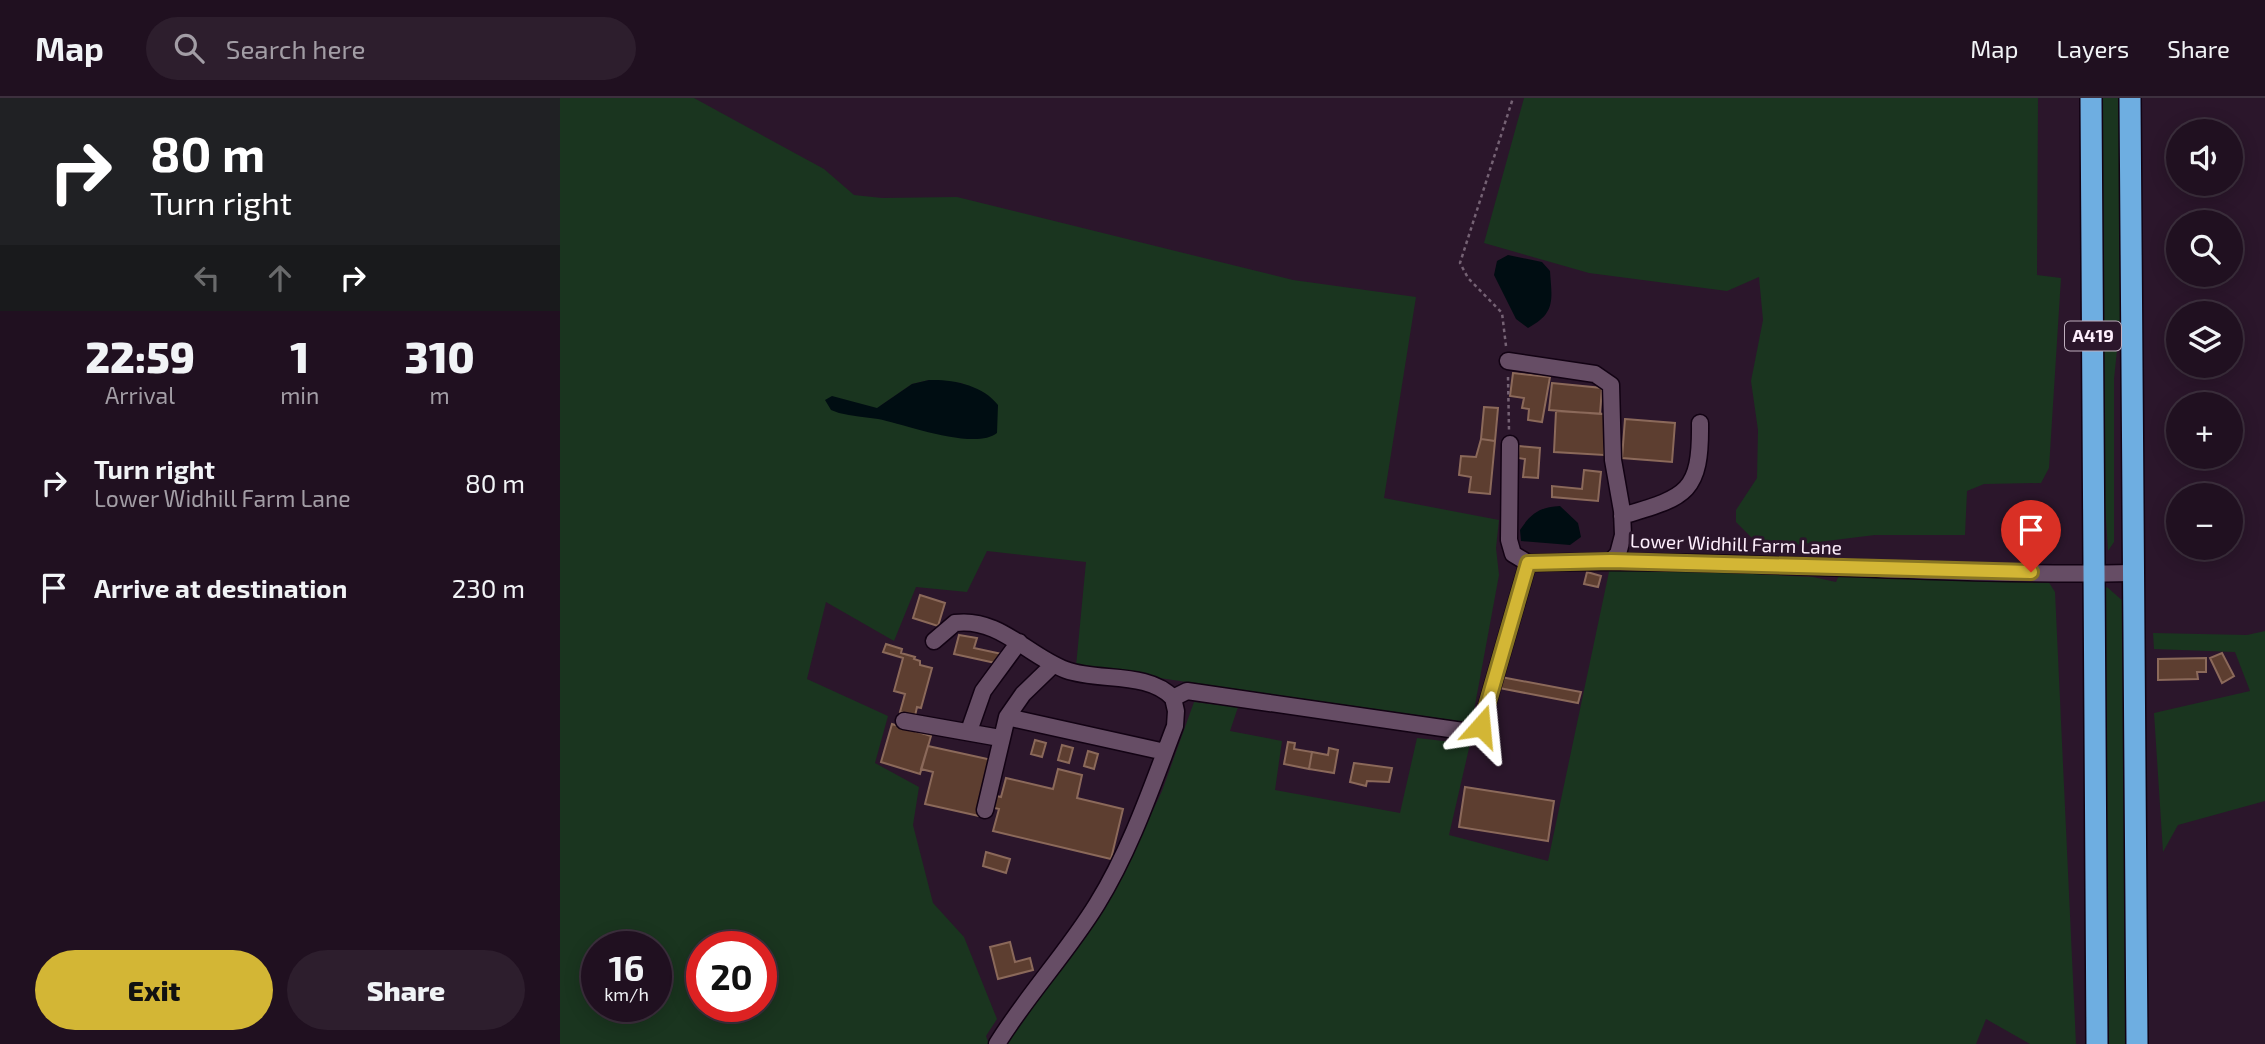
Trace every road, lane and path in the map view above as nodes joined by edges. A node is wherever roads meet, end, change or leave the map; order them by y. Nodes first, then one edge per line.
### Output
1 (1513, 98) edge
2 (2091, 98) edge
3 (2130, 98) edge
4 (1507, 361) junction
5 (1700, 424) dead end
6 (1510, 444) joint
7 (1622, 516) junction
8 (1611, 561) junction
9 (1528, 563) junction
10 (2132, 572) junction
11 (2094, 573) junction
12 (934, 641) dead end
13 (1019, 642) junction
14 (1053, 664) junction
15 (1173, 698) junction
16 (1007, 717) junction
17 (904, 721) dead end
18 (969, 731) junction
19 (1000, 738) junction
20 (1165, 752) junction
21 (985, 810) dead end
22 (997, 1044) edge
23 (2096, 1044) edge
24 (2137, 1044) edge

1 - 4 path
2 - 11 highway, A419
3 - 10 highway, A419
4 - 6 path
4 - 7 lane
5 - 7 lane
6 - 9 lane
7 - 8 lane
8 - 9 lane, Lower Widhill Farm Lane
8 - 11 lane, Lower Widhill Farm Lane
9 - 15 lane
10 - 11 lane, Lower Widhill Farm Lane
10 - 24 highway, A419
11 - 23 highway, A419
12 - 13 lane
13 - 14 lane
13 - 18 lane
14 - 15 lane
14 - 16 lane
15 - 20 lane
16 - 19 lane
16 - 20 lane
17 - 18 lane
18 - 19 lane
19 - 21 lane
20 - 22 lane

